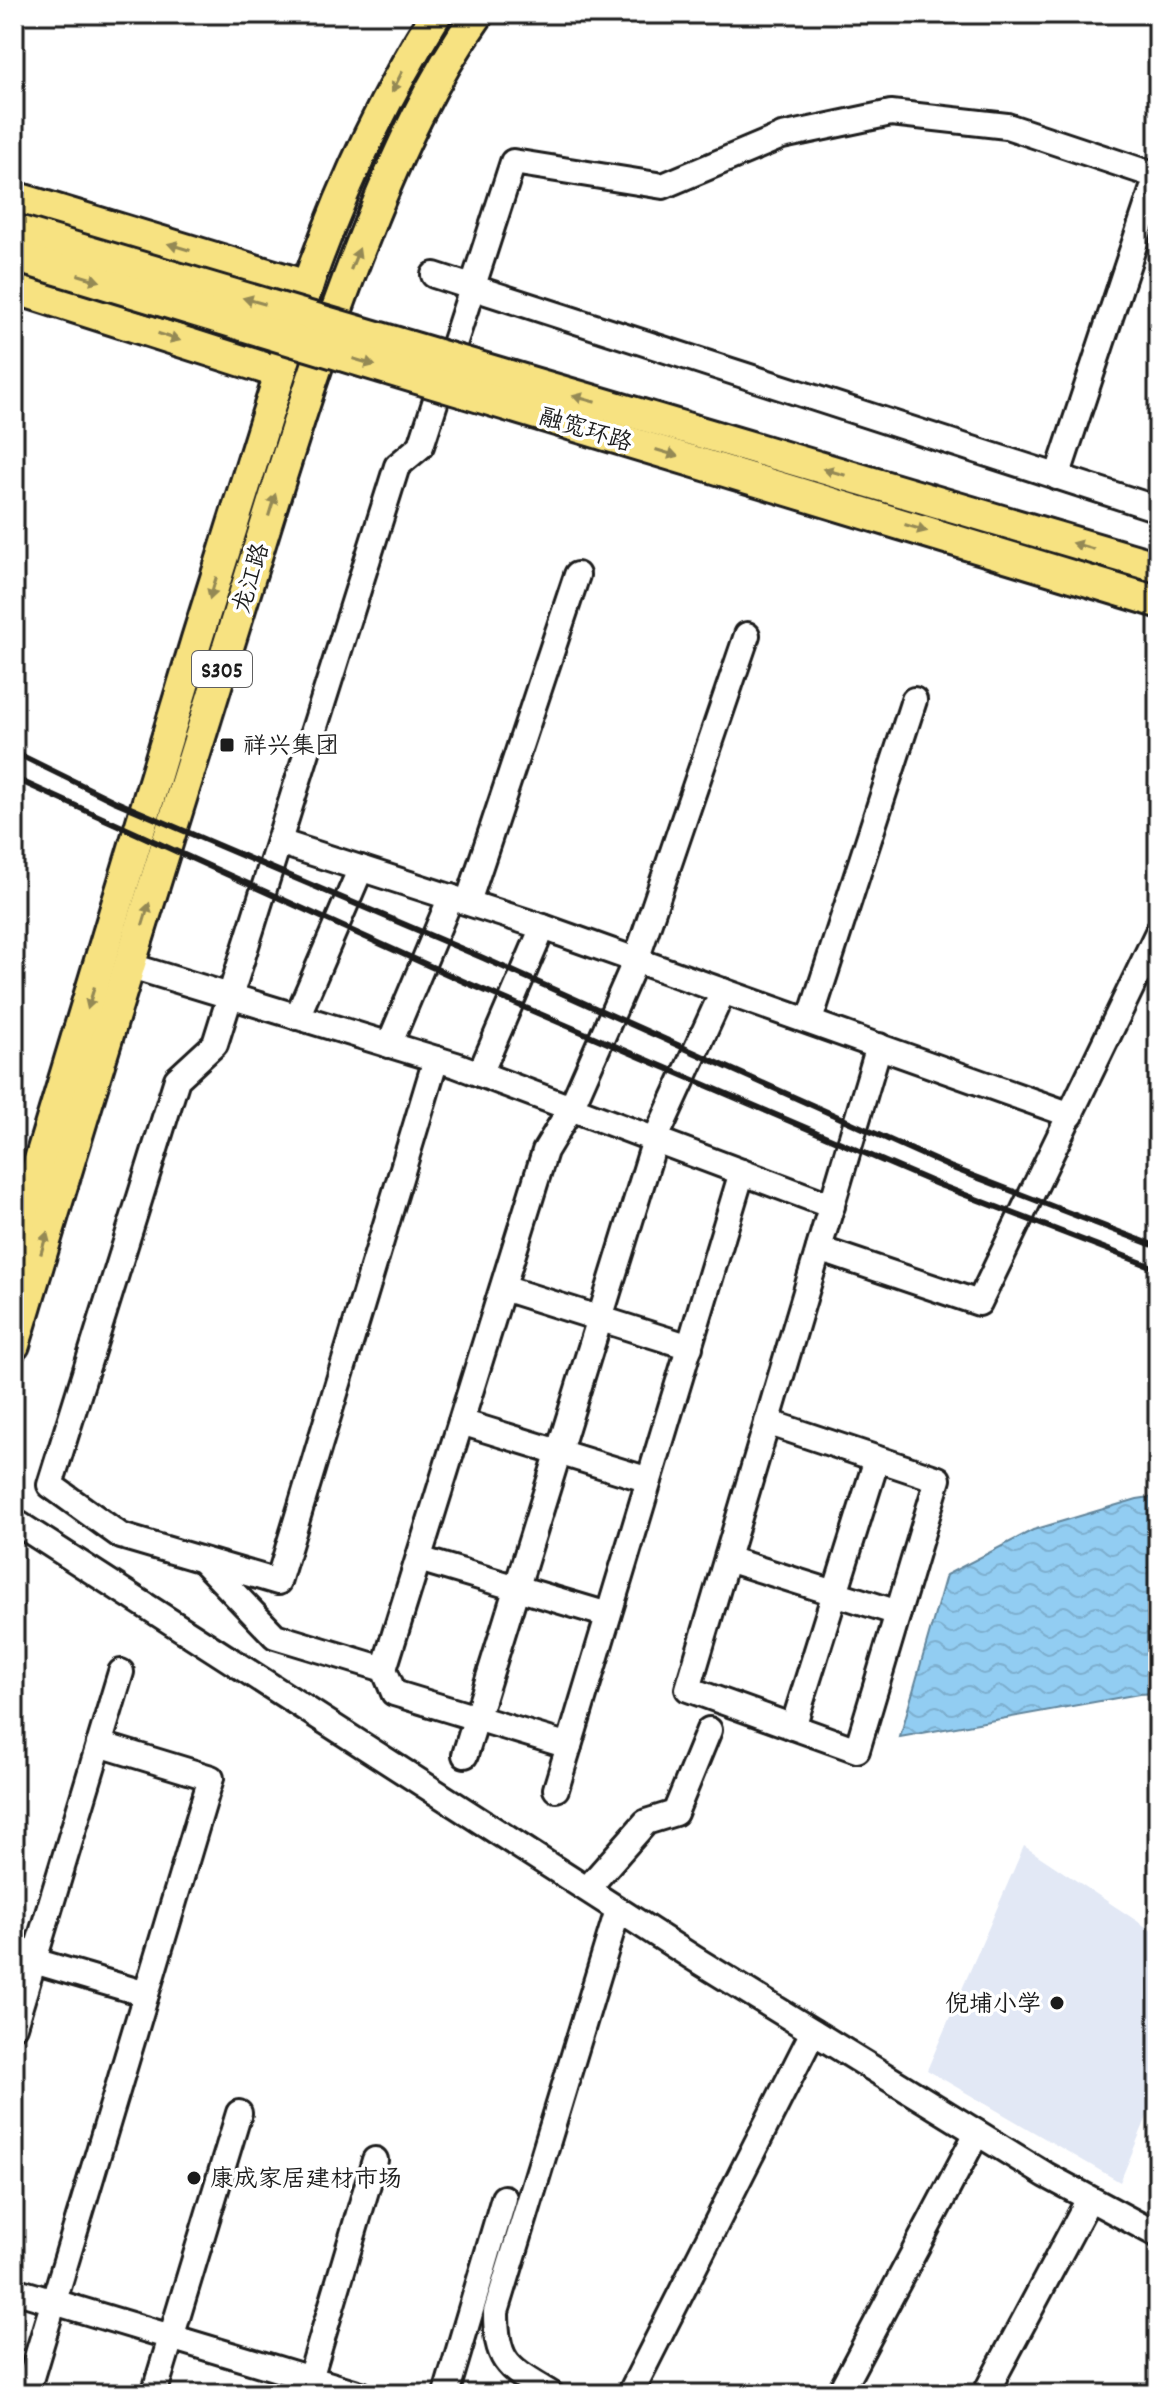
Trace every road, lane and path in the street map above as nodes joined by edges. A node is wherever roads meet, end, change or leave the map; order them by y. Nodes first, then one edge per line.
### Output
1 (436, 14) edge
2 (478, 14) edge
3 (1158, 174) edge
4 (14, 197) edge
5 (14, 230) edge
6 (14, 256) edge
7 (434, 275) dead end
8 (307, 286) junction
9 (473, 287) junction
10 (14, 288) edge
11 (280, 373) junction
12 (1057, 477) junction
13 (1158, 509) edge
14 (1158, 567) edge
15 (577, 575) dead end
16 (1158, 602) edge
17 (747, 635) dead end
18 (914, 700) dead end
19 (279, 842) junction
20 (361, 868) junction
21 (460, 900) junction
22 (543, 927) junction
23 (1158, 932) edge
24 (636, 960) junction
25 (131, 966) junction
26 (723, 991) junction
27 (230, 996) junction
28 (297, 1017) junction
29 (810, 1020) junction
30 (389, 1045) junction
31 (879, 1046) junction
32 (436, 1059) junction
33 (480, 1074) junction
34 (571, 1108) junction
35 (1071, 1115) junction
36 (655, 1140) junction
37 (742, 1172) junction
38 (832, 1206) junction
39 (14, 1246) edge
40 (819, 1249) junction
41 (503, 1288) junction
42 (600, 1319) junction
43 (14, 1345) edge
44 (690, 1347) junction
45 (461, 1422) junction
46 (767, 1422) junction
47 (559, 1452) junction
48 (877, 1459) junction
49 (649, 1480) junction
50 (14, 1521) edge
51 (201, 1559) junction
52 (419, 1559) junction
53 (727, 1559) junction
54 (517, 1588) junction
55 (835, 1593) junction
56 (898, 1613) junction
57 (608, 1615) junction
58 (384, 1669) junction
59 (121, 1672) dead end
60 (477, 1718) junction
61 (793, 1727) junction
62 (709, 1730) dead end
63 (99, 1744) junction
64 (569, 1746) junction
65 (465, 1755) dead end
66 (556, 1789) dead end
67 (587, 1889) junction
68 (618, 1910) junction
69 (34, 1961) junction
70 (146, 1994) junction
71 (14, 2026) edge
72 (813, 2032) junction
73 (239, 2113) dead end
74 (977, 2133) junction
75 (375, 2160) dead end
76 (504, 2198) dead end
77 (1089, 2199) junction
78 (1158, 2235) edge
79 (14, 2290) edge
80 (53, 2302) junction
81 (171, 2337) junction
82 (308, 2386) edge
83 (26, 2394) edge
84 (154, 2394) edge
85 (361, 2394) edge
86 (446, 2394) edge
87 (551, 2394) edge
88 (630, 2394) edge
89 (839, 2394) edge
90 (985, 2394) edge

1 -> 8 main road, 龙江路 / S305
25 -> 2 main road, 龙江路 / S305
3 - 9 street
3 - 12 street
8 -> 4 main road
14 -> 5 main road, 融宽环路, bridge
6 -> 16 main road, 融宽环路, bridge
7 - 9 street
8 - 11 main road, 龙江路 / S305
9 - 12 street
9 - 19 street
10 -> 11 main road
11 -> 39 main road, 龙江路 / S305
12 - 13 street
15 - 21 street
17 - 24 street
18 - 29 street
19 - 20 street
19 - 27 street
20 - 21 street
20 - 28 street
21 - 22 street
21 - 30 street
22 - 24 street
22 - 33 street
23 - 35 street
24 - 26 street
24 - 34 street
25 - 27 street
43 -> 25 main road, 龙江路 / S305
26 - 29 street
26 - 36 street
27 - 28 street
27 - 51 street
28 - 30 street
29 - 31 street
30 - 32 street
31 - 35 street
31 - 38 street
32 - 33 street
32 - 51 street
33 - 34 street
34 - 36 street
34 - 41 street
35 - 40 street
36 - 37 street
36 - 42 street
37 - 38 street
37 - 44 street
38 - 40 street
40 - 46 street
41 - 42 street
41 - 45 street
42 - 44 street
42 - 47 street
44 - 49 street
45 - 47 street
45 - 52 street
46 - 48 street
46 - 53 street
47 - 49 street
47 - 54 street
48 - 55 street
48 - 56 street
49 - 57 street
50 - 67 street
51 - 58 street
52 - 54 street
52 - 58 street
53 - 55 street
53 - 61 street
54 - 57 street
54 - 60 street
55 - 56 street
55 - 61 street
56 - 61 street
57 - 64 street
58 - 60 street
59 - 63 street
60 - 64 street
60 - 65 street
62 - 67 street
63 - 69 street
63 - 70 street
64 - 66 street
67 - 68 street
68 - 72 street
68 - 87 street
69 - 70 street
69 - 71 street
70 - 80 street
72 - 74 street
72 - 88 street
73 - 81 street
74 - 77 street
74 - 89 street
75 - 82 street
76 - 86 street
77 - 78 street
77 - 90 street
79 - 80 street
80 - 81 street
80 - 83 street
81 - 82 street
81 - 84 street
82 - 85 street

